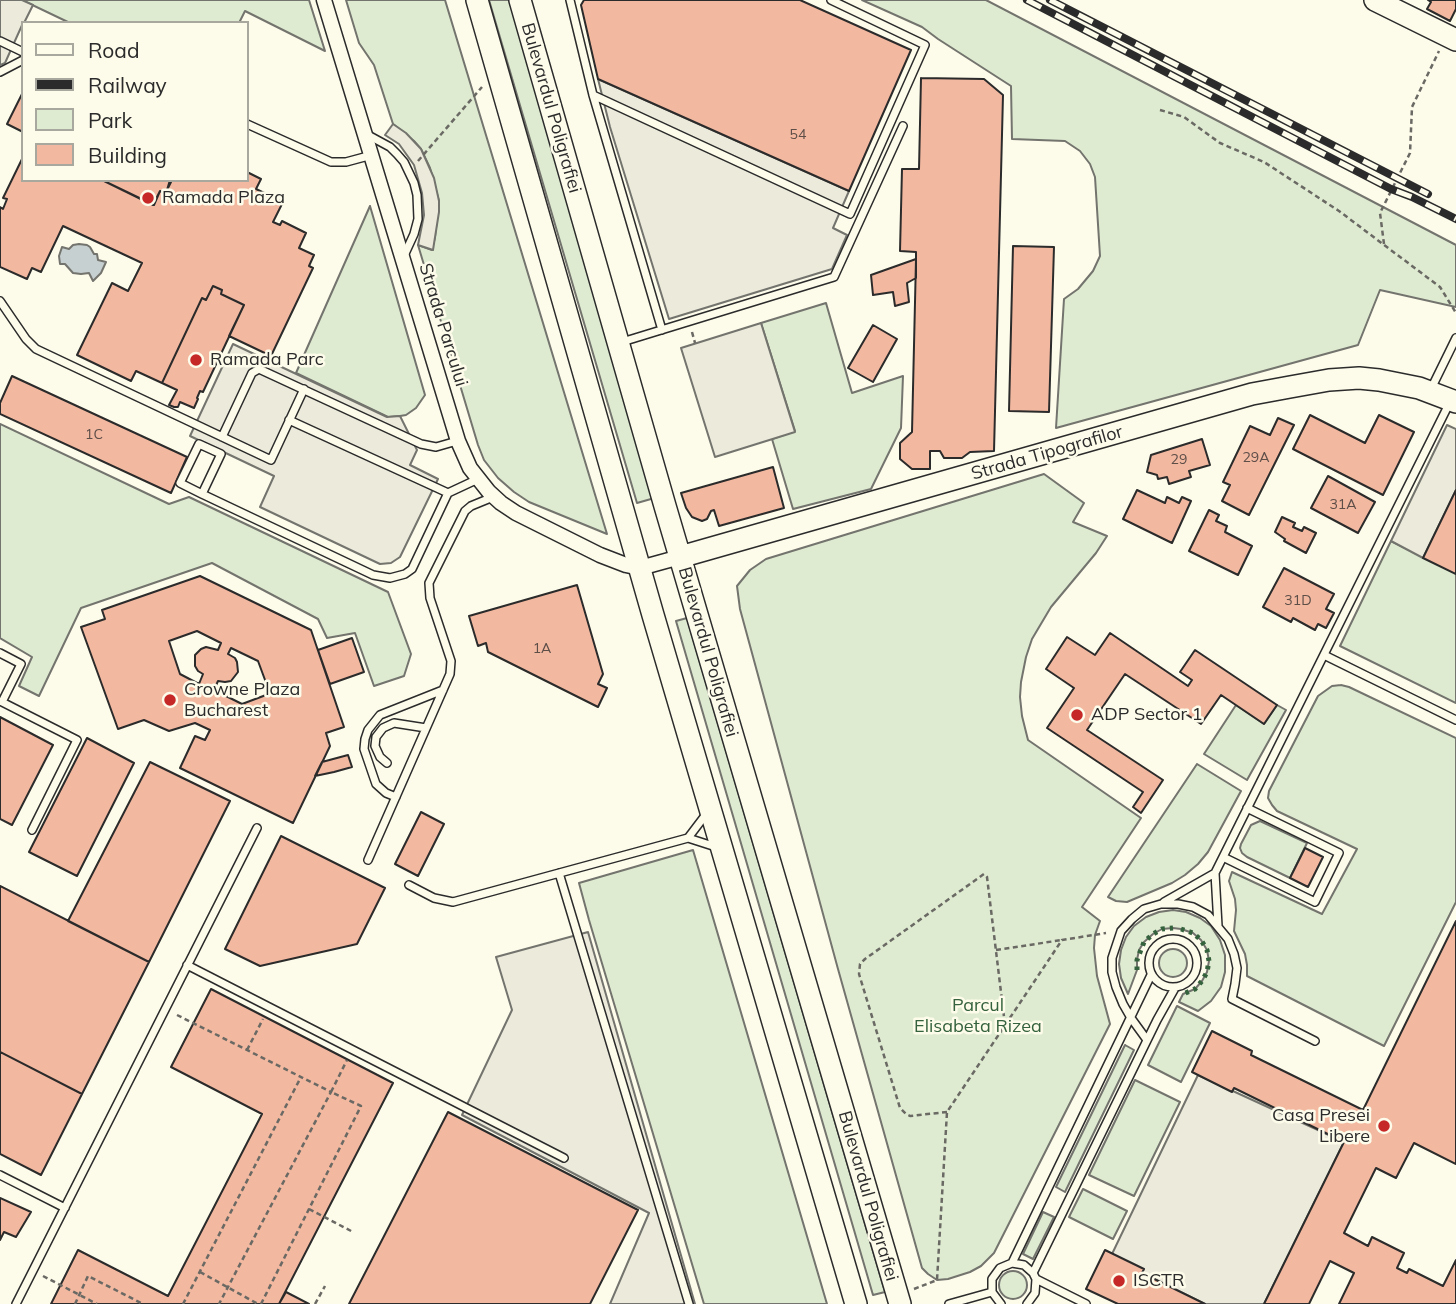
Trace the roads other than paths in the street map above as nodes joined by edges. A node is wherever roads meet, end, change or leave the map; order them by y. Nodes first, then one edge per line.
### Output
1 (324, 0) edge
2 (477, 0) edge
3 (520, 0) edge
4 (570, 0) edge
5 (831, 0) edge
6 (1375, 0) edge
7 (1451, 38) edge
8 (0, 41) edge
9 (21, 51) edge
10 (21, 61) edge
11 (0, 72) edge
12 (593, 96) junction
13 (248, 124) edge
14 (903, 127) dead end
15 (365, 133) junction
16 (372, 155) junction
17 (403, 259) junction
18 (0, 300) edge
19 (662, 330) junction
20 (1456, 338) edge
21 (618, 344) junction
22 (304, 389) junction
23 (1430, 392) junction
24 (1454, 401) edge
25 (289, 420) junction
26 (222, 437) junction
27 (458, 441) junction
28 (478, 479) junction
29 (448, 493) junction
30 (202, 494) junction
31 (493, 496) junction
32 (680, 557) junction
33 (640, 568) junction
34 (0, 653) edge
35 (1324, 655) junction
36 (443, 690) junction
37 (1456, 720) edge
38 (426, 728) junction
39 (387, 763) dead end
40 (396, 797) junction
41 (711, 807) junction
42 (1247, 808) junction
43 (257, 828) dead end
44 (32, 830) dead end
45 (688, 838) junction
46 (723, 850) junction
47 (1223, 857) junction
48 (368, 860) dead end
49 (559, 873) junction
50 (1215, 873) junction
51 (409, 885) dead end
52 (1161, 904) junction
53 (1218, 926) junction
54 (187, 964) junction
55 (1151, 975) junction
56 (1175, 988) junction
57 (1130, 1018) junction
58 (1147, 1040) junction
59 (1315, 1041) dead end
60 (564, 1158) dead end
61 (0, 1175) edge
62 (65, 1208) junction
63 (1012, 1263) junction
64 (1035, 1276) junction
65 (992, 1292) junction
66 (904, 1297) edge
67 (16, 1304) edge
68 (689, 1304) edge
69 (856, 1304) edge
70 (949, 1304) edge
71 (1001, 1304) edge
72 (1027, 1304) edge
73 (1086, 1304) edge

1 - 15 street, Strada Parcului
2 - 33 main road
3 - 21 main road, Bulevardul Poligrafiei
4 - 12 lane
5 - 12 lane
6 - 7 main road
8 - 9 lane
10 - 11 lane
12 - 19 lane
13 - 16 lane
14 - 19 lane
15 - 16 street, Strada Parcului
15 - 17 lane
16 - 17 street, Strada Parcului
17 - 27 street, Strada Parcului
18 - 26 lane
19 - 21 lane
20 - 23 lane
21 - 32 main road, Bulevardul Poligrafiei
22 - 25 lane
22 - 26 lane
22 - 27 lane
23 - 24 main road, Strada Tipografilor
23 - 32 main road, Strada Tipografilor
24 - 35 lane
25 - 26 lane
25 - 29 lane
27 - 28 street, Strada Parcului
28 - 29 lane
28 - 31 street, Strada Parcului
29 - 30 lane
30 - 30 lane
31 - 33 street, Strada Parcului
31 - 36 lane
32 - 33 street, Strada Tipografilor
32 - 66 main road, Bulevardul Poligrafiei
33 - 41 main road
34 - 44 lane
35 - 37 lane
35 - 42 lane
36 - 38 lane
36 - 40 lane
38 - 39 lane
38 - 40 lane
40 - 48 lane
41 - 45 lane
41 - 46 main road
42 - 47 lane
42 - 47 lane
43 - 54 lane
45 - 46 lane
45 - 49 lane
46 - 69 main road
47 - 50 lane
49 - 51 lane
49 - 68 lane
50 - 52 lane
50 - 53 lane
52 - 53 lane
52 - 57 lane
53 - 59 lane
54 - 60 lane
54 - 62 lane
55 - 56 lane
55 - 56 lane
55 - 57 lane
56 - 58 lane
57 - 58 lane
57 - 63 lane
58 - 64 lane
61 - 62 lane
62 - 67 lane
63 - 64 lane
63 - 65 lane
64 - 72 lane
64 - 73 lane
65 - 70 lane
65 - 71 lane

